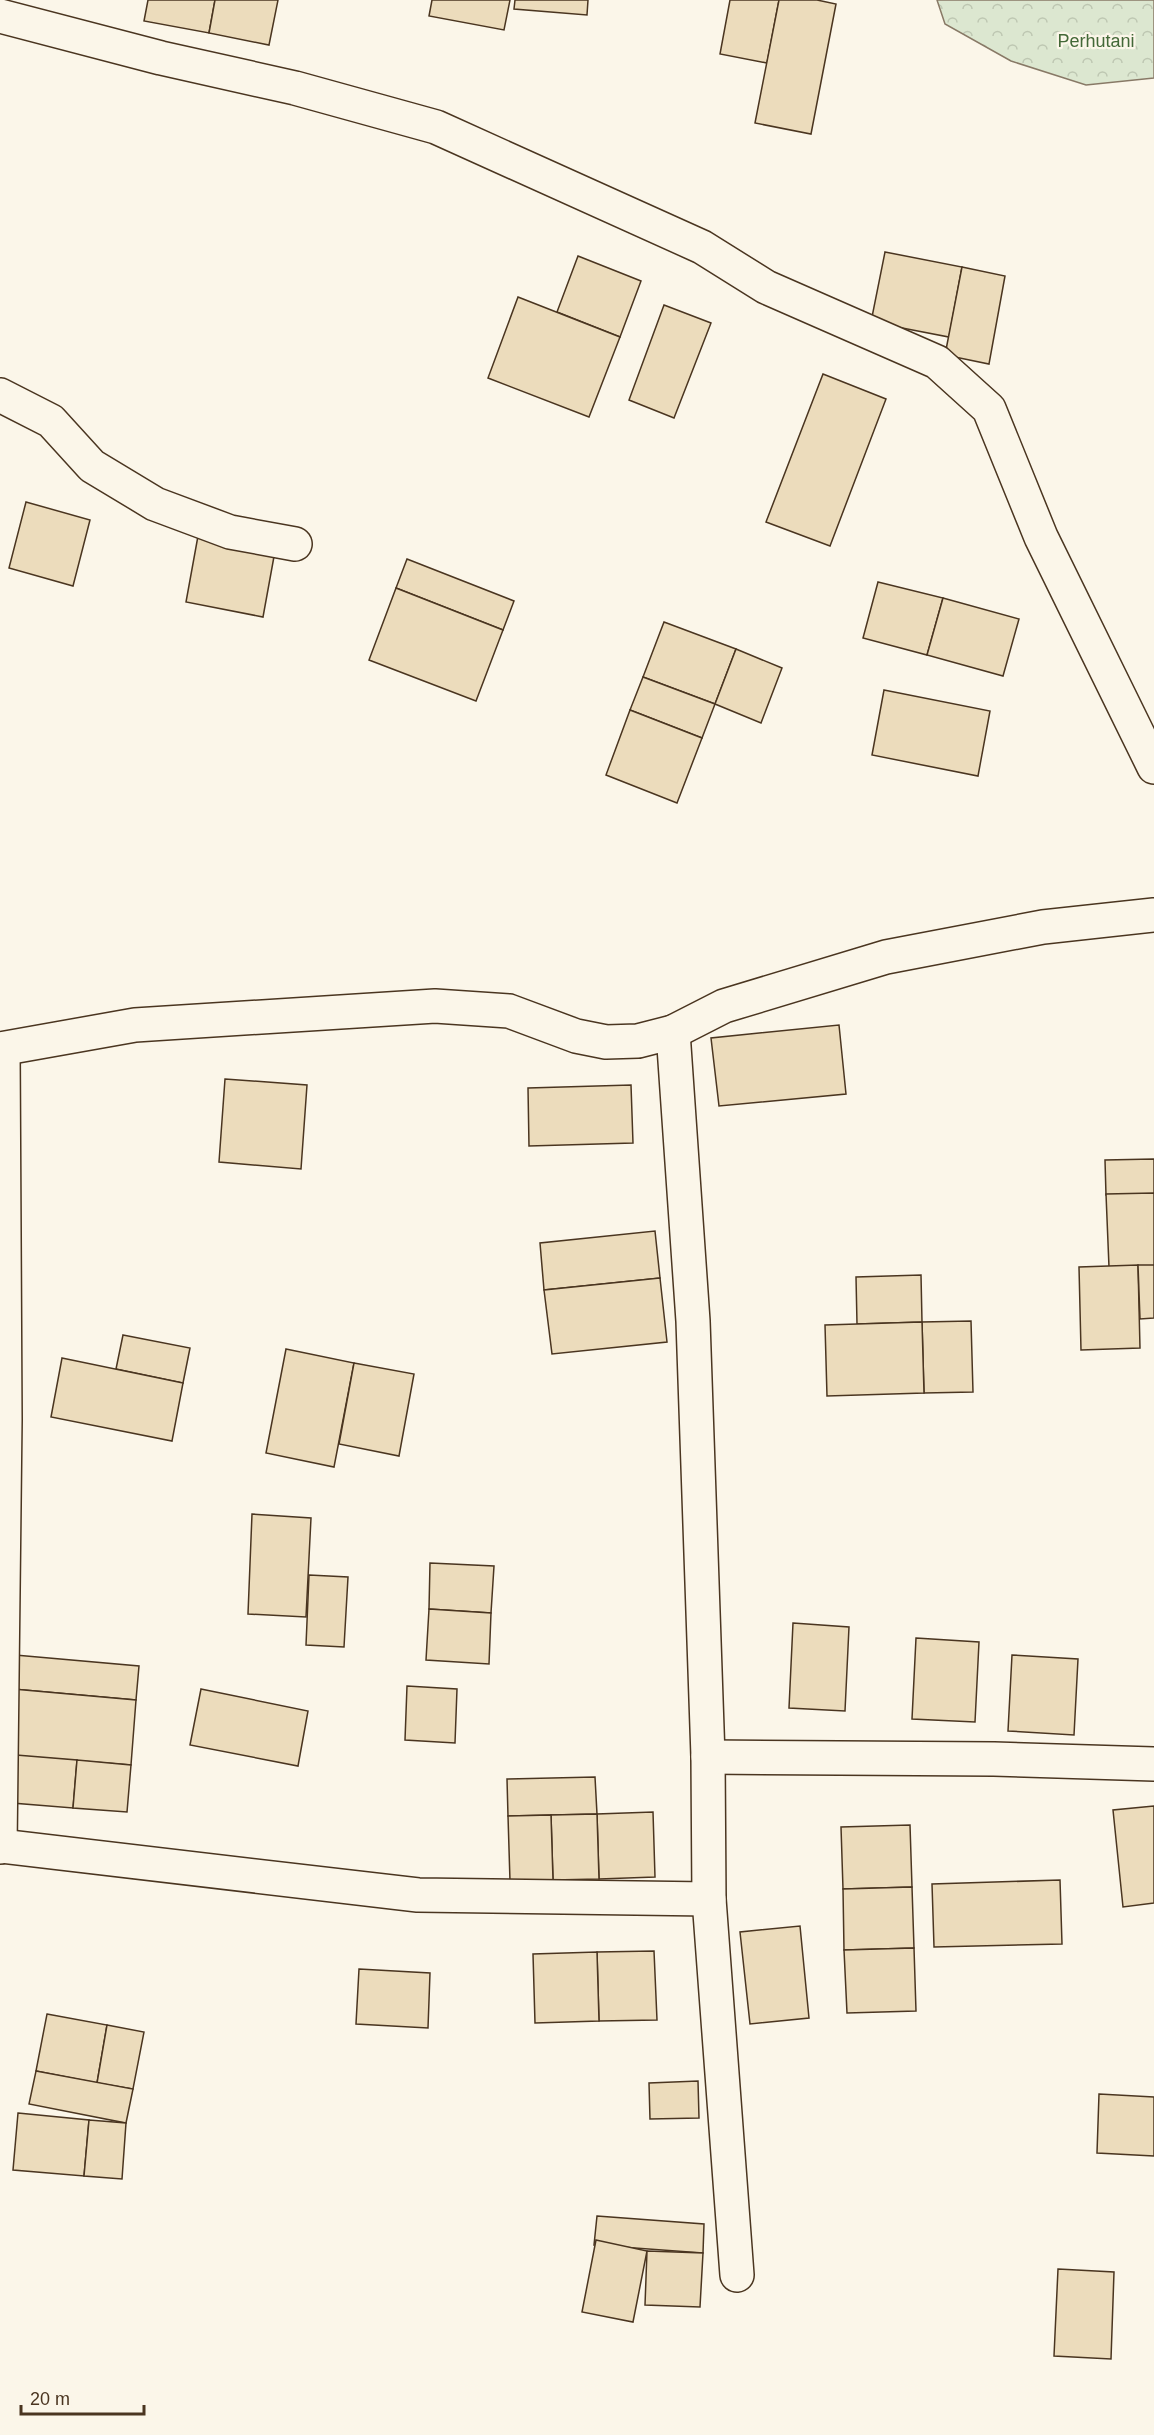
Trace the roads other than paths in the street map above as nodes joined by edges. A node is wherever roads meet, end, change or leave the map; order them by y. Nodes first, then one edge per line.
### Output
1 (0, 15) edge
2 (0, 395) edge
3 (295, 544) dead end
4 (1154, 767) edge
5 (1154, 915) edge
6 (673, 1032) junction
7 (1, 1048) edge
8 (708, 1756) junction
9 (1154, 1764) edge
10 (0, 1847) edge
11 (709, 1899) junction
12 (737, 2276) dead end

1 - 4 street
2 - 3 street
5 - 6 street
6 - 7 street
6 - 8 street
7 - 10 street
8 - 9 street
8 - 11 street
10 - 11 street
11 - 12 street

